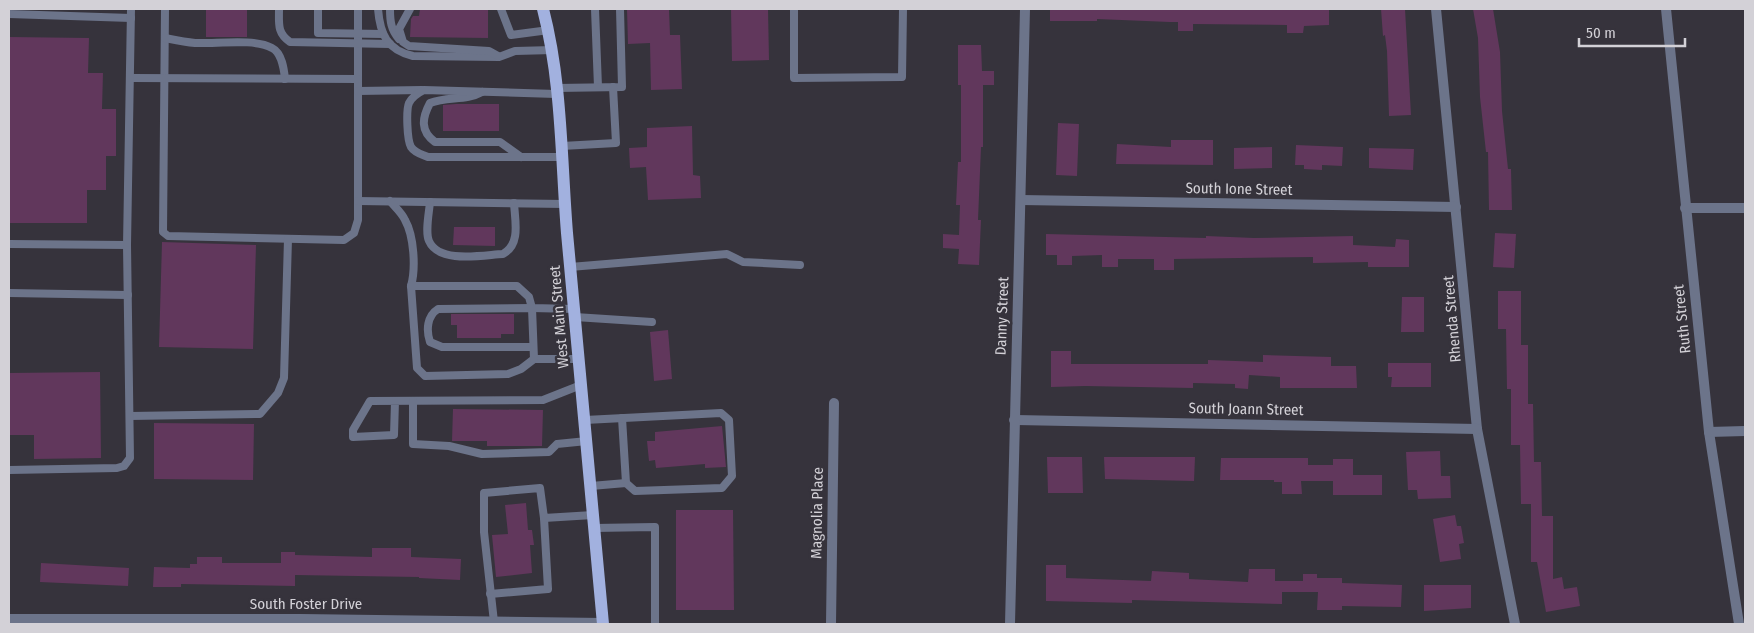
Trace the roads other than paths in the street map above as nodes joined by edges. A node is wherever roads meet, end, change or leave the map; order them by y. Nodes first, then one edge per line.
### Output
1 (131, 9) edge
2 (165, 9) edge
3 (279, 9) edge
4 (318, 9) edge
5 (358, 9) edge
6 (378, 9) edge
7 (390, 9) edge
8 (410, 9) edge
9 (501, 9) edge
10 (543, 9) edge
11 (620, 9) edge
12 (794, 9) edge
13 (903, 9) edge
14 (1025, 9) edge
15 (1436, 9) edge
16 (1666, 9) edge
17 (593, 10) edge
18 (9, 14) edge
19 (131, 18) junction
20 (549, 30) junction
21 (318, 32) junction
22 (358, 33) junction
23 (383, 34) junction
24 (164, 38) junction
25 (403, 42) junction
26 (314, 43) junction
27 (358, 43) junction
28 (390, 44) junction
29 (553, 50) junction
30 (499, 57) junction
31 (131, 78) junction
32 (164, 78) junction
33 (285, 79) junction
34 (358, 79) junction
35 (598, 87) junction
36 (613, 87) junction
37 (424, 90) junction
38 (358, 91) junction
39 (484, 91) junction
40 (557, 91) junction
41 (562, 152) junction
42 (521, 157) junction
43 (358, 200) junction
44 (1021, 200) junction
45 (390, 201) junction
46 (430, 202) junction
47 (514, 203) junction
48 (565, 204) junction
49 (1456, 207) junction
50 (1685, 208) junction
51 (1745, 208) edge
52 (288, 239) junction
53 (9, 244) edge
54 (127, 245) junction
55 (800, 265) dead end
56 (570, 267) junction
57 (411, 286) junction
58 (9, 293) edge
59 (128, 295) junction
60 (532, 308) junction
61 (575, 313) junction
62 (652, 322) dead end
63 (533, 347) junction
64 (534, 358) junction
65 (578, 359) junction
66 (581, 385) junction
67 (395, 401) junction
68 (413, 401) junction
69 (834, 403) dead end
70 (130, 416) junction
71 (622, 418) junction
72 (585, 420) junction
73 (1014, 420) junction
74 (1477, 429) junction
75 (1709, 432) junction
76 (1745, 432) edge
77 (587, 441) junction
78 (9, 470) edge
79 (626, 483) junction
80 (591, 486) junction
81 (544, 518) junction
82 (594, 522) junction
83 (490, 594) junction
84 (11, 621) edge
85 (301, 622) edge
86 (494, 622) junction
87 (603, 624) edge
88 (655, 624) edge
89 (831, 624) edge
90 (1010, 624) edge
91 (1515, 624) edge
92 (1739, 624) edge

1 - 19 lane
2 - 24 lane
3 - 26 lane
4 - 21 lane
5 - 22 lane
6 - 23 lane
7 - 25 lane
8 - 25 lane
9 - 20 lane
10 - 20 main road, West Main Street
11 - 36 lane
12 - 13 lane
14 - 44 street, Danny Street
15 - 49 street, Rhenda Street
16 - 50 street, Ruth Street
17 - 35 lane
18 - 19 lane
19 - 31 lane
20 - 29 main road, West Main Street
21 - 22 lane
21 - 26 lane
22 - 23 lane
22 - 27 lane
23 - 28 lane
24 - 32 lane
24 - 33 lane
25 - 30 lane
26 - 27 lane
27 - 28 lane
27 - 34 lane
28 - 30 lane
29 - 30 lane
29 - 40 main road, West Main Street
31 - 32 lane
31 - 54 lane
32 - 33 lane
32 - 52 lane
33 - 34 lane
34 - 38 lane
35 - 36 lane
35 - 40 lane
36 - 41 lane
37 - 38 lane
37 - 39 lane
37 - 42 lane
38 - 43 lane
39 - 40 lane
39 - 42 lane
40 - 41 main road, West Main Street
41 - 42 lane
41 - 48 main road, West Main Street
43 - 45 lane
43 - 52 lane
44 - 49 street, South Ione Street
44 - 73 street, Danny Street
45 - 46 lane
45 - 57 lane
46 - 47 lane
46 - 47 lane
47 - 48 lane
48 - 56 main road, West Main Street
49 - 74 street, Rhenda Street
50 - 51 street
50 - 75 street, Ruth Street
52 - 70 lane
53 - 54 lane
54 - 59 lane
55 - 56 lane
56 - 61 main road, West Main Street
57 - 60 lane
57 - 64 lane
58 - 59 lane
59 - 70 lane
60 - 61 lane
60 - 63 lane
60 - 63 lane
61 - 62 lane
61 - 65 main road, West Main Street
63 - 64 lane
64 - 65 lane
65 - 66 main road, West Main Street
66 - 68 lane
66 - 72 main road, West Main Street
67 - 67 lane
67 - 68 lane
68 - 77 lane
69 - 89 street, Magnolia Place
70 - 78 lane
71 - 72 lane
71 - 79 lane
71 - 79 lane
72 - 77 main road, West Main Street
73 - 74 street, South Joann Street
73 - 90 street, Danny Street
74 - 91 street, Rhenda Street
75 - 76 street
75 - 92 street, Ruth Street
77 - 80 main road, West Main Street
79 - 80 lane
80 - 82 main road, West Main Street
81 - 82 lane
81 - 83 lane
81 - 83 lane
82 - 87 main road, West Main Street
82 - 88 lane
83 - 86 lane
84 - 85 street, South Foster Drive
85 - 86 street, South Foster Drive
86 - 87 street, South Foster Drive

